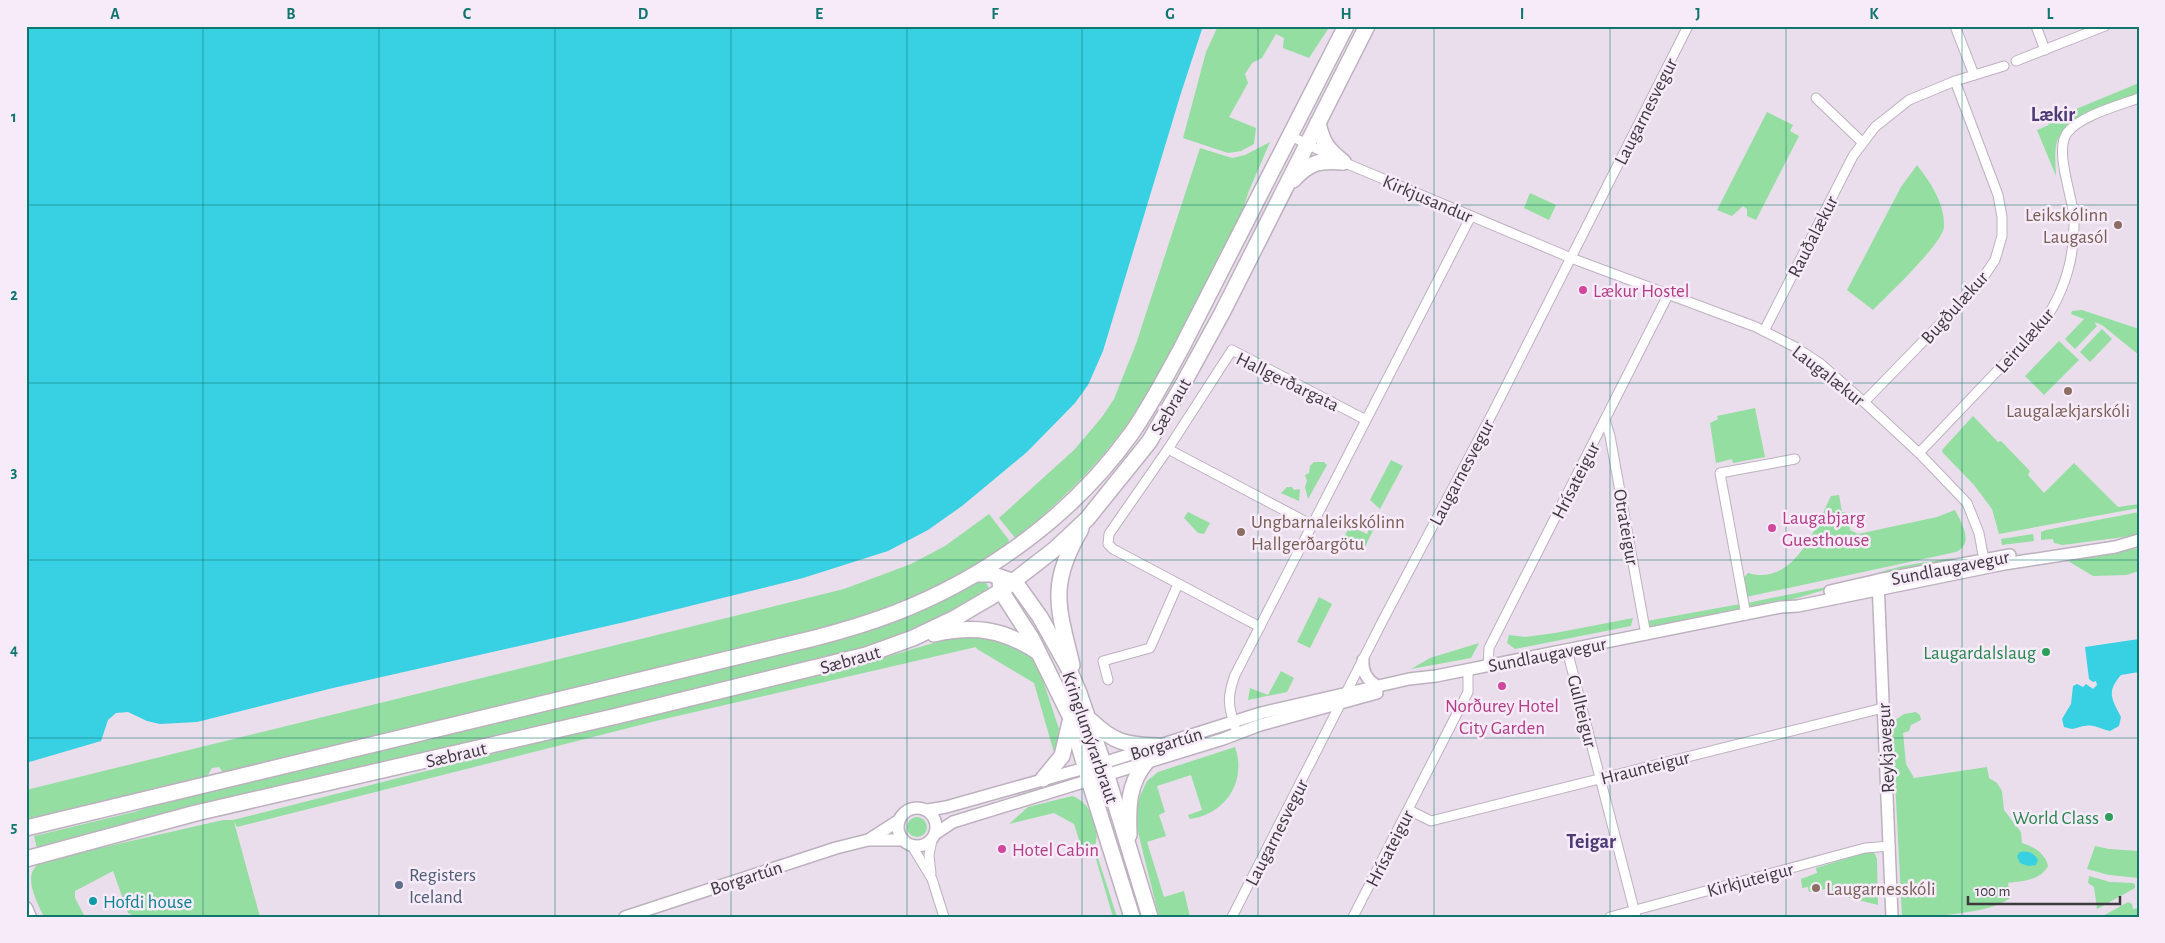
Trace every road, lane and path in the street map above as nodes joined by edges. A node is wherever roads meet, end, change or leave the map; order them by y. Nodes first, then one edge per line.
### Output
1 (1346, 26) edge
2 (1367, 26) edge
3 (1688, 26) edge
4 (1955, 26) edge
5 (2036, 26) edge
6 (2105, 26) edge
7 (2045, 50) junction
8 (2016, 61) dead end
9 (2004, 66) dead end
10 (1974, 75) junction
11 (1955, 81) junction
12 (1816, 98) dead end
13 (2139, 98) edge
14 (1318, 123) junction
15 (1292, 131) junction
16 (1862, 142) junction
17 (1307, 144) junction
18 (1343, 162) junction
19 (1284, 190) junction
20 (1471, 216) junction
21 (1571, 258) junction
22 (1668, 295) junction
23 (1764, 331) junction
24 (1864, 402) junction
25 (1366, 420) junction
26 (1605, 420) junction
27 (1168, 449) junction
28 (1919, 453) junction
29 (1795, 459) dead end
30 (1087, 519) junction
31 (1312, 525) junction
32 (2139, 540) edge
33 (1015, 549) junction
34 (1985, 563) junction
35 (974, 574) junction
36 (1015, 582) junction
37 (1001, 584) junction
38 (1178, 584) junction
39 (1879, 585) junction
40 (1746, 615) junction
41 (1260, 627) junction
42 (1646, 635) junction
43 (913, 638) junction
44 (1567, 650) junction
45 (1040, 653) junction
46 (1363, 660) junction
47 (1488, 666) junction
48 (1468, 670) junction
49 (1436, 676) junction
50 (1108, 680) dead end
51 (1377, 686) junction
52 (1079, 693) junction
53 (1344, 699) junction
54 (1883, 708) junction
55 (1071, 718) junction
56 (1088, 718) junction
57 (1235, 728) junction
58 (1158, 746) junction
59 (1147, 762) junction
60 (1096, 773) junction
61 (1043, 779) junction
62 (1600, 779) junction
63 (928, 810) junction
64 (1409, 810) junction
65 (898, 821) junction
66 (26, 828) edge
67 (934, 837) junction
68 (868, 840) junction
69 (908, 843) junction
70 (1890, 846) junction
71 (1129, 849) junction
72 (26, 859) edge
73 (932, 879) junction
74 (26, 908) edge
75 (1635, 914) edge
76 (30, 917) edge
77 (625, 917) edge
78 (944, 917) edge
79 (1132, 917) edge
80 (1143, 917) edge
81 (1150, 917) edge
82 (1232, 917) edge
83 (1353, 917) edge
84 (1610, 917) edge
85 (1892, 917) edge

1 - 15 main road, Sæbraut
2 - 14 main road, Sæbraut
3 - 21 street, Laugarnesvegur
4 - 10 street
5 - 7 street
6 - 7 street
7 - 8 street
9 - 10 street, Rauðalækur
10 - 11 street, Rauðalækur
11 - 16 street, Rauðalækur
11 - 24 street, Bugðulækur
12 - 16 street
13 - 28 street, Leirulækur
14 - 17 main road, Sæbraut
14 - 18 main road
15 - 17 street, Kirkjusandur
15 - 33 main road, Sæbraut
16 - 23 street, Rauðalækur
17 - 18 street, Kirkjusandur
17 - 19 main road, Sæbraut
18 - 19 main road
18 - 20 street, Kirkjusandur
19 - 30 main road, Sæbraut
20 - 21 street, Kirkjusandur
20 - 25 street
21 - 22 street, Laugalækur
21 - 46 street, Laugarnesvegur
22 - 23 street, Laugalækur
22 - 26 street, Hrísateigur
23 - 24 street, Laugalækur
24 - 28 street, Laugalækur
25 - 27 street, Hallgerðargata
25 - 31 street
26 - 42 street, Otrateigur
26 - 47 street, Hrísateigur
27 - 31 street
27 - 38 street, Hallgerðargata
28 - 34 street, Laugalækur
29 - 40 street
30 - 36 main road, Sæbraut
30 - 52 main road
31 - 41 street
32 - 34 street, Sundlaugavegur
33 - 35 main road, Sæbraut
33 - 37 main road
34 - 39 street, Sundlaugavegur
35 - 37 main road
35 - 66 main road, Sæbraut
36 - 37 main road
36 - 52 main road, Kringlumýrarbraut
37 - 43 main road, Sæbraut
37 - 45 main road, Kringlumýrarbraut
38 - 41 street, Hallgerðargata
38 - 50 street
39 - 40 street, Sundlaugavegur
39 - 54 street, Reykjavegur
40 - 42 street, Sundlaugavegur
41 - 57 street
42 - 44 street, Sundlaugavegur
43 - 45 main road
43 - 72 main road, Sæbraut
44 - 47 street, Sundlaugavegur
44 - 62 street, Gullteigur
45 - 55 main road, Kringlumýrarbraut
46 - 51 street
46 - 53 street, Laugarnesvegur
47 - 48 street, Sundlaugavegur
48 - 49 street, Sundlaugavegur
48 - 64 street, Hrísateigur
49 - 51 street, Sundlaugavegur
49 - 53 street, Sundlaugavegur
51 - 53 street, Sundlaugavegur
52 - 56 main road, Kringlumýrarbraut
53 - 57 street, Borgartún
53 - 82 street, Laugarnesvegur
54 - 62 street, Hraunteigur
54 - 70 street, Reykjavegur
55 - 60 main road, Kringlumýrarbraut
55 - 61 main road
56 - 58 main road
56 - 60 main road, Kringlumýrarbraut
57 - 58 street, Borgartún
57 - 59 street, Borgartún
58 - 60 street, Borgartún
59 - 60 street, Borgartún
59 - 71 main road
60 - 61 street, Borgartún
60 - 67 street, Borgartún
60 - 71 main road, Kringlumýrarbraut
60 - 79 main road, Kringlumýrarbraut
60 - 80 main road
61 - 63 street, Borgartún
62 - 64 street, Hraunteigur
62 - 75 street, Gullteigur
63 - 65 street, Borgartún
63 - 67 street
64 - 83 street, Hrísateigur
65 - 68 street, Borgartún
65 - 69 street
67 - 69 street, Borgartún
67 - 73 street
68 - 69 street, Borgartún
68 - 77 street, Borgartún
69 - 73 street
70 - 75 street, Kirkjuteigur
70 - 85 street, Reykjavegur
71 - 81 main road, Kringlumýrarbraut
73 - 78 street
74 - 76 main road
75 - 84 street, Kirkjuteigur

